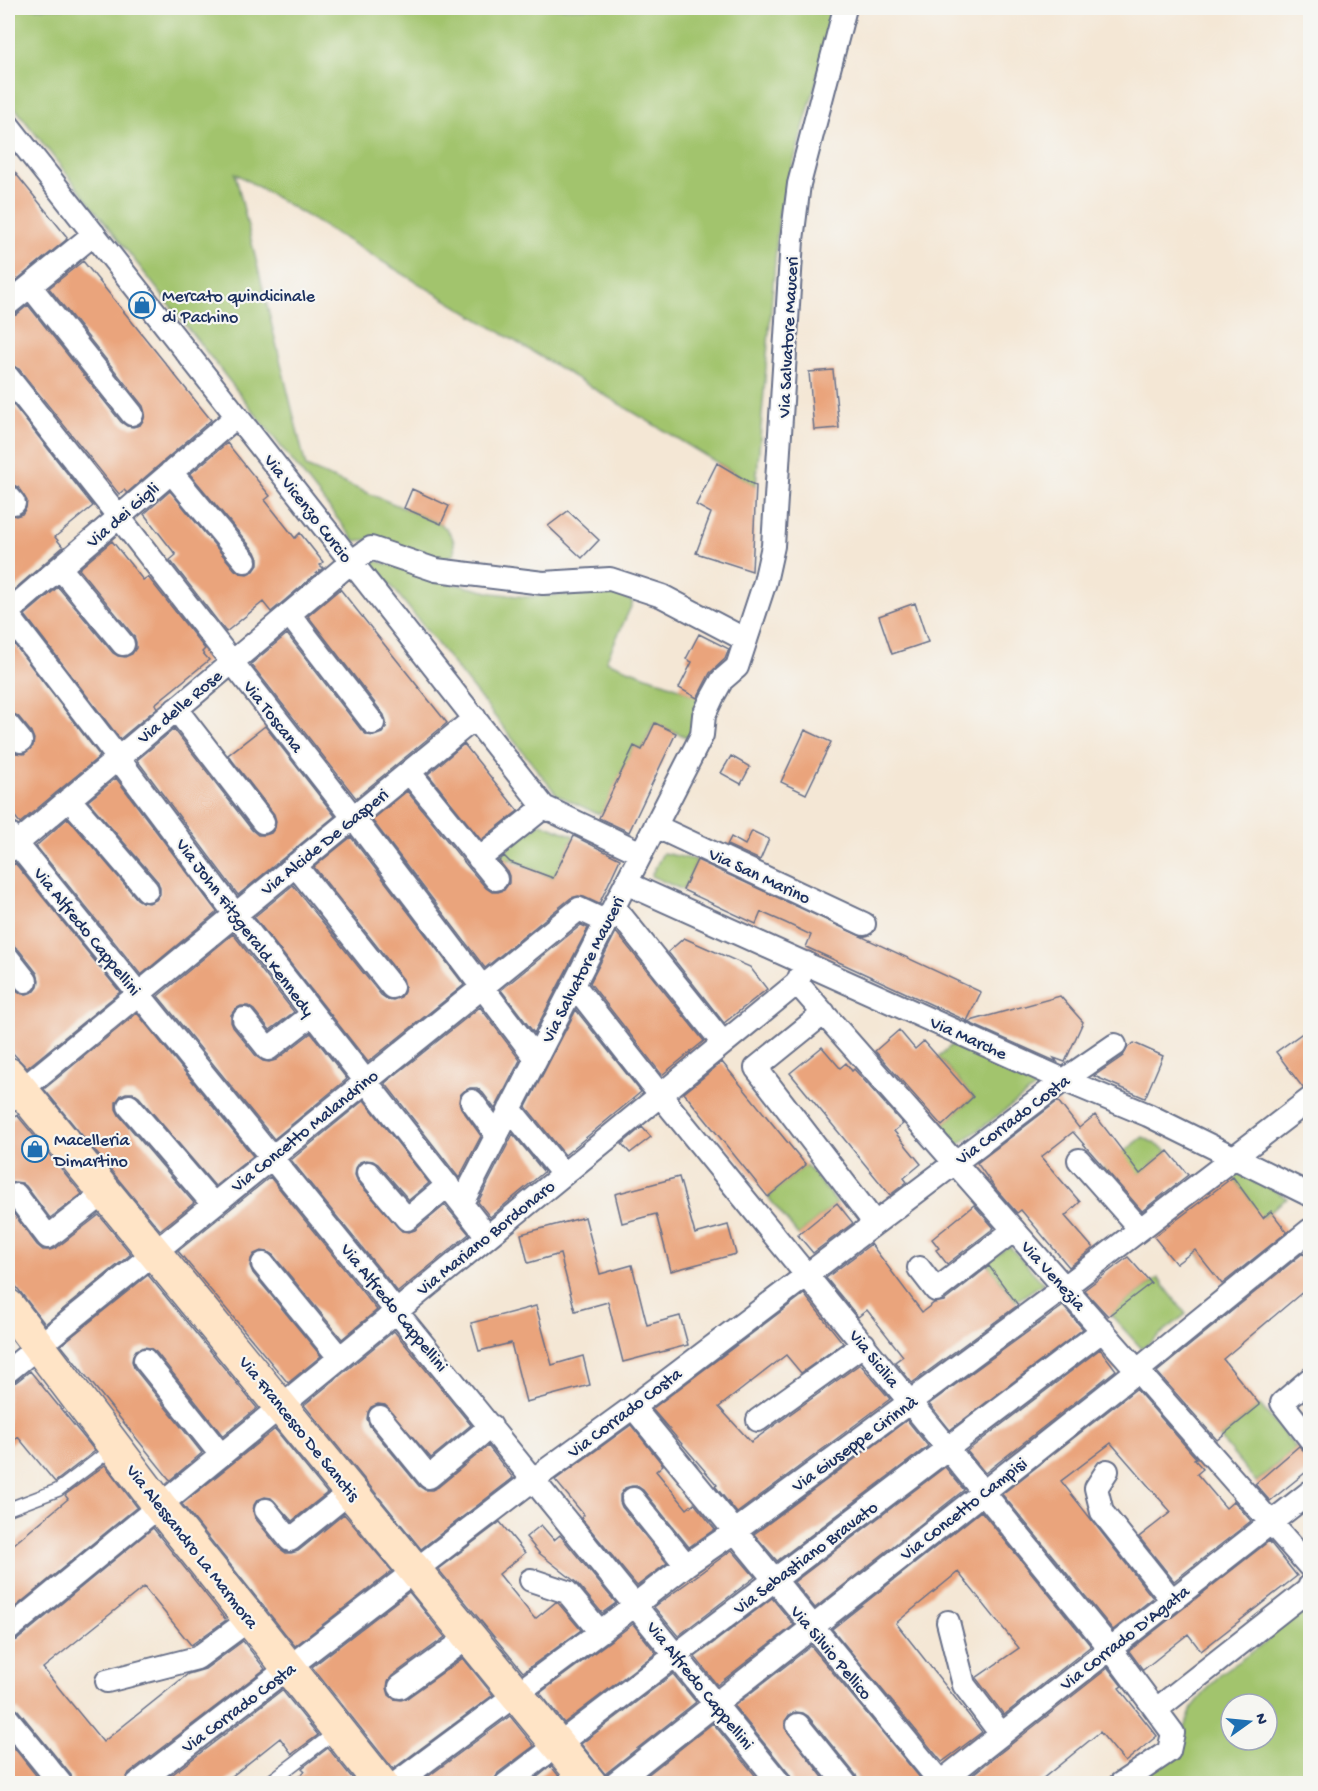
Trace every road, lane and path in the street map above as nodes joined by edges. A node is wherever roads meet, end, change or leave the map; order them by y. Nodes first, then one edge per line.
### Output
1 (845, 8) edge
2 (8, 125) edge
3 (94, 234) junction
4 (30, 286) junction
5 (8, 304) edge
6 (8, 377) edge
7 (132, 414) dead end
8 (237, 416) junction
9 (171, 472) junction
10 (119, 517) junction
11 (245, 561) dead end
12 (351, 562) junction
13 (60, 568) junction
14 (8, 614) edge
15 (289, 614) junction
16 (746, 640) junction
17 (123, 644) dead end
18 (232, 662) junction
19 (176, 709) junction
20 (475, 718) junction
21 (373, 723) dead end
22 (118, 758) junction
23 (409, 772) junction
24 (69, 799) junction
25 (544, 807) junction
26 (353, 817) junction
27 (263, 822) dead end
28 (655, 826) junction
29 (10, 842) edge
30 (641, 853) junction
31 (479, 859) junction
32 (295, 865) junction
33 (496, 879) dead end
34 (626, 883) junction
35 (147, 890) dead end
36 (235, 914) junction
37 (610, 914) junction
38 (864, 924) dead end
39 (8, 958) edge
40 (802, 973) junction
41 (26, 981) dead end
42 (574, 985) junction
43 (392, 987) dead end
44 (481, 987) junction
45 (139, 992) junction
46 (824, 1013) junction
47 (313, 1014) junction
48 (244, 1019) dead end
49 (723, 1043) junction
50 (1115, 1045) dead end
51 (536, 1058) junction
52 (365, 1080) junction
53 (1064, 1080) junction
54 (12, 1089) edge
55 (660, 1095) junction
56 (1311, 1099) edge
57 (472, 1101) dead end
58 (129, 1106) dead end
59 (510, 1109) junction
60 (497, 1135) junction
61 (272, 1158) junction
62 (1233, 1158) junction
63 (1079, 1161) dead end
64 (955, 1162) junction
65 (369, 1173) dead end
66 (563, 1174) junction
67 (448, 1185) junction
68 (106, 1192) junction
69 (16, 1195) dead end
70 (1311, 1195) edge
71 (462, 1203) junction
72 (213, 1204) junction
73 (874, 1222) junction
74 (1140, 1229) junction
75 (1014, 1230) junction
76 (1311, 1230) edge
77 (487, 1236) junction
78 (155, 1251) junction
79 (263, 1263) dead end
80 (919, 1268) dead end
81 (807, 1274) junction
82 (1065, 1287) junction
83 (8, 1306) edge
84 (397, 1309) junction
85 (1103, 1330) junction
86 (864, 1344) junction
87 (38, 1346) junction
88 (339, 1358) junction
89 (145, 1359) dead end
90 (1138, 1370) junction
91 (8, 1371) edge
92 (1311, 1379) edge
93 (910, 1402) junction
94 (281, 1405) junction
95 (633, 1407) junction
96 (380, 1417) dead end
97 (758, 1420) dead end
98 (491, 1426) junction
99 (1311, 1439) edge
100 (114, 1447) junction
101 (948, 1449) junction
102 (221, 1455) junction
103 (1107, 1471) dead end
104 (534, 1479) junction
105 (351, 1491) junction
106 (983, 1492) junction
107 (1311, 1492) edge
108 (633, 1499) dead end
109 (159, 1505) junction
110 (8, 1509) edge
111 (266, 1510) dead end
112 (1271, 1522) junction
113 (734, 1532) junction
114 (686, 1565) junction
115 (1311, 1567) edge
116 (416, 1570) junction
117 (531, 1580) dead end
118 (774, 1581) junction
119 (1311, 1585) edge
120 (1172, 1600) junction
121 (635, 1603) junction
122 (250, 1618) junction
123 (948, 1622) dead end
124 (811, 1627) junction
125 (8, 1630) edge
126 (600, 1632) junction
127 (470, 1636) junction
128 (1110, 1648) junction
129 (677, 1655) junction
130 (289, 1668) junction
131 (107, 1681) dead end
132 (400, 1688) dead end
133 (517, 1694) junction
134 (715, 1703) junction
135 (1157, 1709) junction
136 (8, 1719) edge
137 (798, 1725) dead end
138 (338, 1730) junction
139 (1001, 1734) junction
140 (557, 1743) junction
141 (940, 1783) edge
142 (61, 1784) edge
143 (136, 1784) edge
144 (267, 1784) edge
145 (381, 1784) edge
146 (395, 1784) edge
147 (506, 1784) edge
148 (590, 1784) edge
149 (614, 1784) edge
150 (780, 1784) edge
151 (846, 1784) edge
152 (1120, 1784) edge

1 - 16 street, Via Salvatore Mauceri
2 - 3 street, Via Vicenzo Curcio
3 - 4 street
3 - 8 street, Via Vicenzo Curcio
4 - 5 street
4 - 7 street
6 - 10 street, Via Toscana
8 - 9 street, Via dei Gigli
8 - 12 street, Via Vicenzo Curcio
9 - 10 street, Via dei Gigli
9 - 11 street
10 - 13 street, Via dei Gigli
10 - 18 street, Via Toscana
12 - 15 street, Via delle Rose
12 - 16 street, Via delle Rose
12 - 20 street, Via Vicenzo Curcio
13 - 14 street, Via dei Gigli
13 - 17 street
14 - 22 street, Via John Fitzgerald Kennedy
15 - 18 street, Via delle Rose
15 - 21 street
16 - 28 street, Via Salvatore Mauceri
18 - 19 street, Via delle Rose
18 - 26 street, Via Toscana
19 - 22 street, Via delle Rose
19 - 27 street
20 - 23 street, Via Alcide De Gasperi
20 - 25 street, Via Vicenzo Curcio
22 - 24 street, Via delle Rose
22 - 36 street, Via John Fitzgerald Kennedy
23 - 26 street, Via Alcide De Gasperi
23 - 31 street
24 - 29 street, Via delle Rose
24 - 35 street
25 - 30 street, Via Vicenzo Curcio
25 - 31 street
26 - 32 street, Via Alcide De Gasperi
26 - 44 street, Via Toscana
28 - 30 street, Via Salvatore Mauceri
28 - 38 street, Via San Marino
29 - 45 street, Via Alfredo Cappellini
30 - 34 street, Via Salvatore Mauceri
31 - 33 street
32 - 36 street, Via Alcide De Gasperi
32 - 43 street
34 - 37 street, Via Salvatore Mauceri
34 - 40 street, Via Marche
36 - 45 street, Via Alcide De Gasperi
36 - 47 street, Via John Fitzgerald Kennedy
37 - 42 street, Via Salvatore Mauceri
37 - 44 street, Via Concetto Malandrino
37 - 49 street
39 - 41 street
40 - 46 street, Via Venezia
40 - 49 street, Via Mariano Bordonaro
40 - 53 street, Via Marche
42 - 51 street, Via Salvatore Mauceri
42 - 55 street, Via Sicilia
44 - 51 street, Via Toscana
44 - 52 street, Via Concetto Malandrino
45 - 54 street, Via Alcide De Gasperi
45 - 61 street, Via Alfredo Cappellini
46 - 64 street, Via Venezia
46 - 73 street
47 - 48 street
47 - 52 street, Via John Fitzgerald Kennedy
49 - 55 street, Via Mariano Bordonaro
50 - 53 street, Via Corrado Costa
51 - 59 street, Via Salvatore Mauceri
52 - 61 street, Via Concetto Malandrino
52 - 67 street, Via John Fitzgerald Kennedy
53 - 62 street, Via Marche
53 - 64 street, Via Corrado Costa
54 - 68 street, Via Francesco De Sanctis
55 - 66 street, Via Mariano Bordonaro
55 - 81 street, Via Sicilia
56 - 62 street, Via Giuseppe Cirinnà
57 - 60 street
58 - 72 street
59 - 60 street, Via Salvatore Mauceri
59 - 66 street
60 - 71 street, Via Salvatore Mauceri
61 - 72 street, Via Concetto Malandrino
61 - 84 street, Via Alfredo Cappellini
62 - 70 street, Via Marche
62 - 74 street, Via Giuseppe Cirinnà
63 - 74 street
64 - 73 street, Via Corrado Costa
64 - 75 street, Via Venezia
65 - 67 street
66 - 77 street, Via Mariano Bordonaro
67 - 71 street, Via John Fitzgerald Kennedy
68 - 69 street
68 - 78 street, Via Francesco De Sanctis
71 - 77 street, Via John Fitzgerald Kennedy
72 - 78 street, Via Concetto Malandrino
73 - 81 street, Via Corrado Costa
74 - 82 street, Via Giuseppe Cirinnà
75 - 80 street
75 - 82 street, Via Venezia
76 - 90 street, Via Concetto Campisi
77 - 84 street, Via Mariano Bordonaro
78 - 87 street, Via Concetto Malandrino
78 - 94 street, Via Francesco De Sanctis
79 - 88 street
81 - 86 street, Via Sicilia
81 - 95 street, Via Corrado Costa
82 - 85 street, Via Venezia
82 - 93 street, Via Giuseppe Cirinnà
83 - 87 street, Via Alessandro La Marmora
84 - 88 street, Via Mariano Bordonaro
84 - 98 street, Via Alfredo Cappellini
85 - 90 street, Via Venezia
85 - 101 street, Via Sebastiano Bravato
86 - 93 street, Via Sicilia
86 - 97 street
87 - 91 street, Via Concetto Malandrino
87 - 100 street, Via Alessandro La Marmora
88 - 94 street, Via Mariano Bordonaro
89 - 102 street
90 - 106 street, Via Concetto Campisi
90 - 112 street, Via Venezia
92 - 99 street
93 - 101 street, Via Sicilia
93 - 113 street, Via Giuseppe Cirinnà
94 - 102 street, Via Mariano Bordonaro
94 - 105 street, Via Francesco De Sanctis
95 - 104 street, Via Corrado Costa
95 - 113 street, Via Silvio Pellico
96 - 98 street
98 - 104 street, Via Alfredo Cappellini
100 - 109 street, Via Alessandro La Marmora
100 - 110 lane
101 - 106 street, Via Sicilia
101 - 118 street, Via Sebastiano Bravato
102 - 109 street, Via Mariano Bordonaro
103 - 120 street
104 - 116 street, Via Corrado Costa
104 - 121 street, Via Alfredo Cappellini
105 - 111 street
105 - 116 street, Via Francesco De Sanctis
106 - 124 street, Via Concetto Campisi
106 - 128 street, Via Sicilia
107 - 112 street, Via Corrado D'Agata
108 - 114 street
109 - 122 street, Via Alessandro La Marmora
109 - 125 street, Via Mariano Bordonaro
112 - 115 street, Via Venezia
112 - 120 street, Via Corrado D'Agata
113 - 114 street, Via Giuseppe Cirinnà
113 - 118 street, Via Silvio Pellico
114 - 121 street, Via Giuseppe Cirinnà
116 - 127 street, Via Francesco De Sanctis
116 - 130 street, Via Corrado Costa
117 - 126 street
118 - 124 street, Via Silvio Pellico
118 - 129 street, Via Sebastiano Bravato
119 - 135 street
120 - 128 street, Via Corrado D'Agata
121 - 126 street, Via Giuseppe Cirinnà
121 - 129 street, Via Alfredo Cappellini
122 - 130 street, Via Alessandro La Marmora
122 - 131 street
123 - 139 street
124 - 134 street, Via Concetto Campisi
124 - 141 street, Via Silvio Pellico
126 - 133 street, Via Giuseppe Cirinnà
127 - 132 street
127 - 133 street, Via Francesco De Sanctis
128 - 135 street, Via Sicilia
128 - 139 street, Via Corrado D'Agata
129 - 134 street, Via Alfredo Cappellini
129 - 140 street, Via Sebastiano Bravato
130 - 138 street, Via Alessandro La Marmora
130 - 143 street, Via Corrado Costa
133 - 140 street, Via Francesco De Sanctis
133 - 146 street, Via Giuseppe Cirinnà
134 - 149 street, Via Concetto Campisi
134 - 150 street, Via Alfredo Cappellini
135 - 152 street, Via Sicilia
136 - 142 street
137 - 151 street
138 - 144 lane
138 - 145 street, Via Alessandro La Marmora
139 - 141 street, Via Corrado D'Agata
140 - 147 street, Via Sebastiano Bravato
140 - 148 street, Via Francesco De Sanctis

